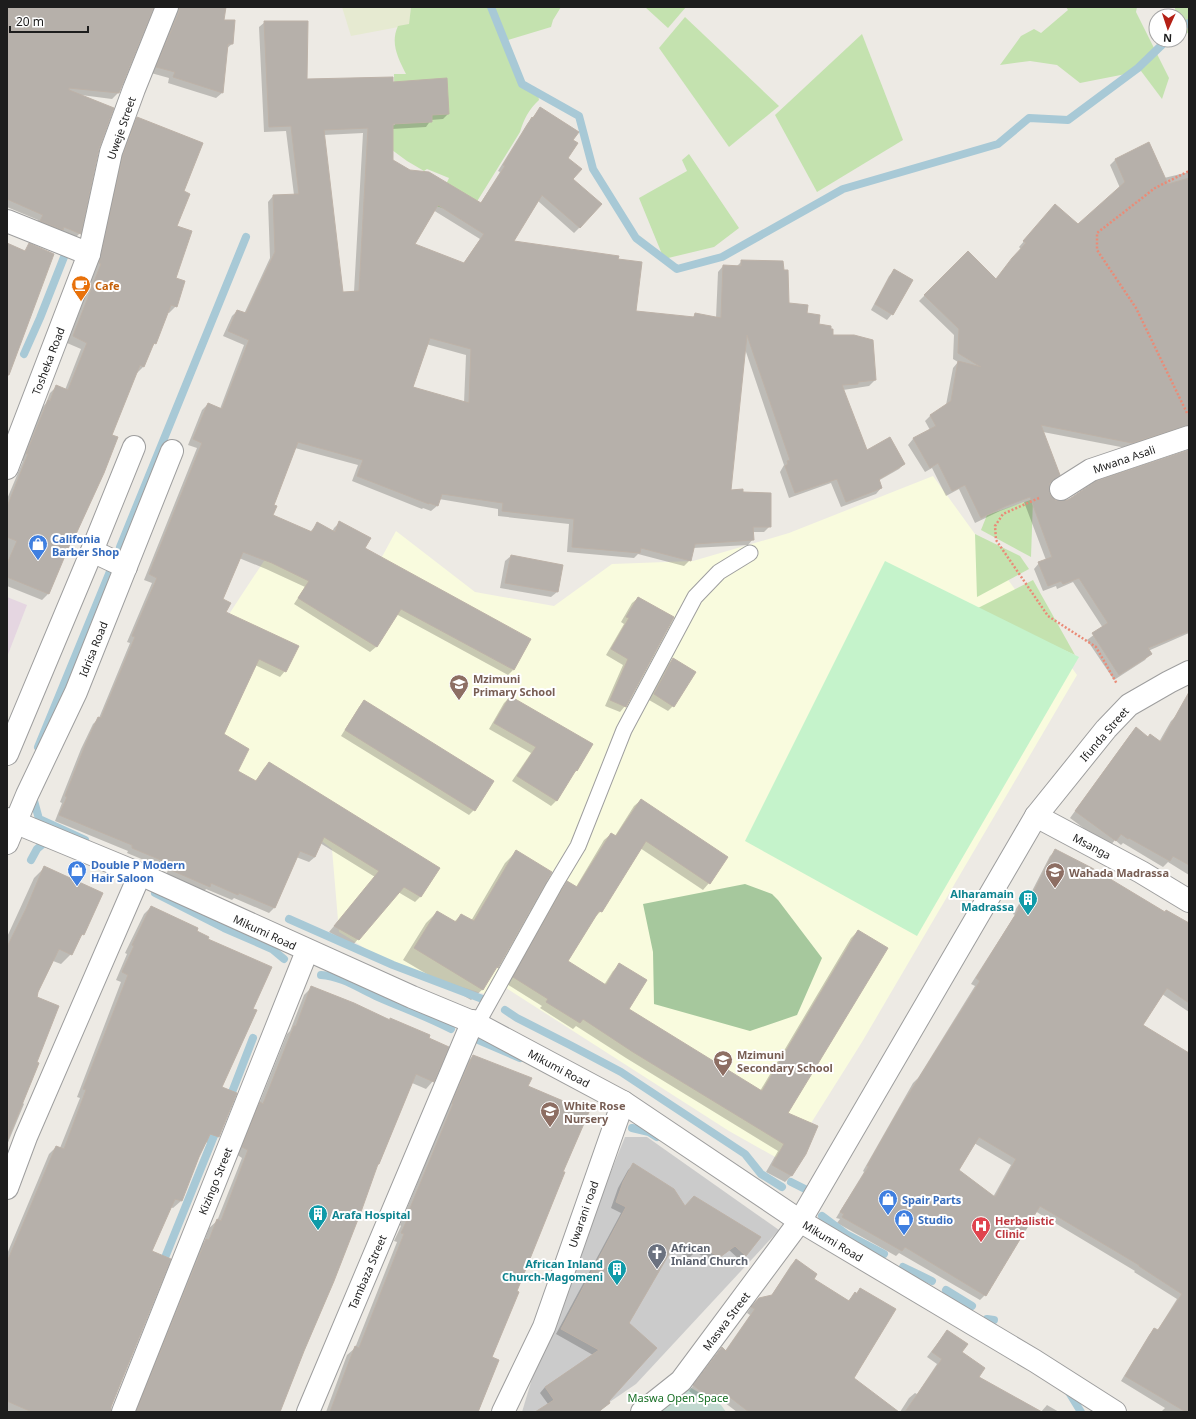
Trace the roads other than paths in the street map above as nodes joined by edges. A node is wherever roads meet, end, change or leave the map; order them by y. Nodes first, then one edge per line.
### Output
1 (167, 7) edge
2 (7, 220) edge
3 (89, 254) junction
4 (1189, 437) edge
5 (134, 447) dead end
6 (172, 451) dead end
7 (7, 468) edge
8 (1061, 489) road end
9 (92, 551) junction
10 (750, 553) dead end
11 (126, 567) junction
12 (1189, 672) edge
13 (7, 754) edge
14 (1036, 816) junction
15 (11, 821) edge
16 (7, 843) edge
17 (140, 874) junction
18 (1189, 901) edge
19 (307, 950) junction
20 (475, 1023) junction
21 (623, 1102) junction
22 (7, 1188) edge
23 (800, 1221) junction
24 (123, 1412) edge
25 (308, 1412) edge
26 (503, 1412) edge
27 (642, 1412) edge
28 (1115, 1412) edge

1 - 3 street, Uweje Street
2 - 3 street
3 - 7 street, Tosheka Road
4 - 8 street, Mwana Asali
5 - 9 street
6 - 11 street, Idrisa Road
9 - 11 street
9 - 13 street
10 - 20 lane
11 - 15 street, Idrisa Road
12 - 14 street, Ifunda Street
14 - 18 street, Msanga
14 - 23 street, Ifunda Street
15 - 16 street, Idrisa Road
15 - 17 street, Mikumi Road
17 - 19 street, Mikumi Road
17 - 22 street
19 - 20 street, Mikumi Road
19 - 24 street, Kizingo Street
20 - 21 street, Mikumi Road
20 - 25 street, Tambaza Street
21 - 23 street, Mikumi Road
21 - 26 street, Uwarani road
23 - 27 street, Maswa Street
23 - 28 street, Mikumi Road

